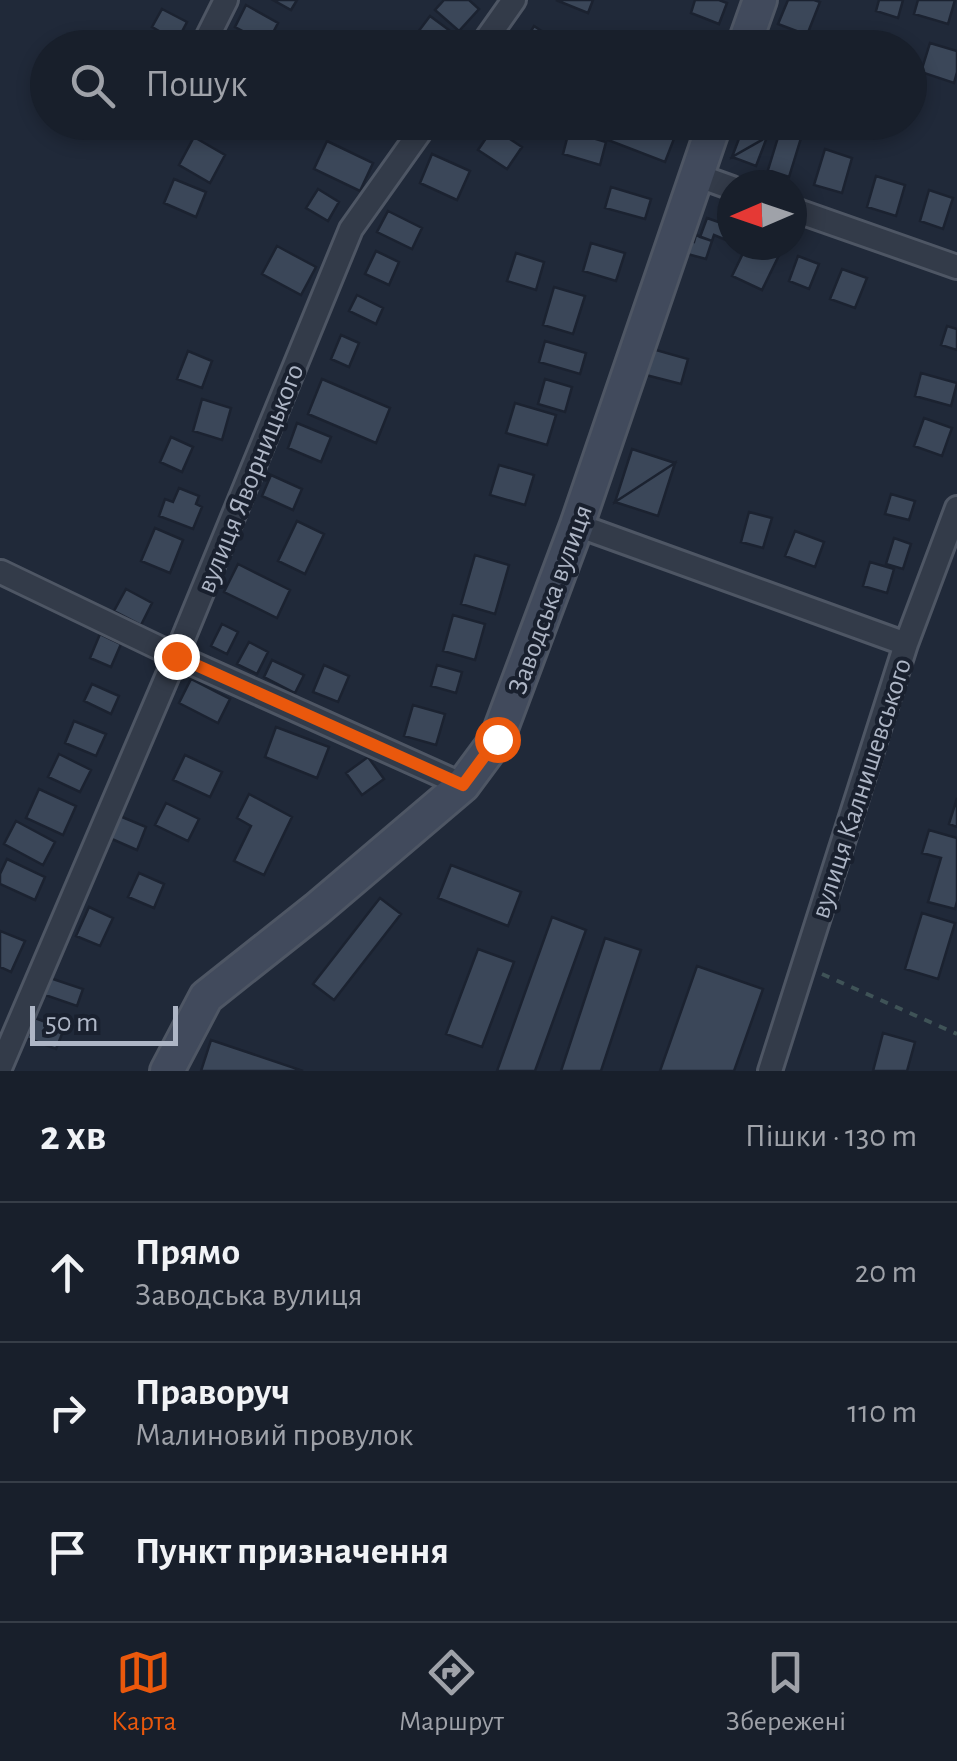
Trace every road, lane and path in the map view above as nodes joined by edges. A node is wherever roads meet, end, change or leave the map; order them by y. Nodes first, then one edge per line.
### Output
1 (226, 0) edge
2 (514, 0) edge
3 (760, 0) edge
4 (211, 30) edge
5 (493, 30) edge
6 (749, 30) edge
7 (414, 140) edge
8 (709, 140) edge
9 (696, 175) junction
10 (717, 183) edge
11 (807, 214) edge
12 (957, 267) edge
13 (957, 508) edge
14 (577, 526) junction
15 (1, 572) edge
16 (906, 644) junction
17 (176, 656) junction
18 (463, 785) junction
19 (804, 966) junction
20 (957, 1034) edge
21 (0, 1068) edge
22 (167, 1071) edge
23 (770, 1071) edge

1 - 4 street
2 - 5 street
3 - 6 street
7 - 17 street, вулиця Яворницького
8 - 9 street, Заводська вулиця
9 - 10 street
9 - 14 street, Заводська вулиця
11 - 12 street
13 - 16 street, вулиця Калнишевського
14 - 16 street
14 - 18 street, Заводська вулиця
15 - 17 street
16 - 19 street, вулиця Калнишевського
17 - 18 street
17 - 21 street, вулиця Яворницького
18 - 22 street, Заводська вулиця
19 - 20 path
19 - 23 street, вулиця Калнишевського

